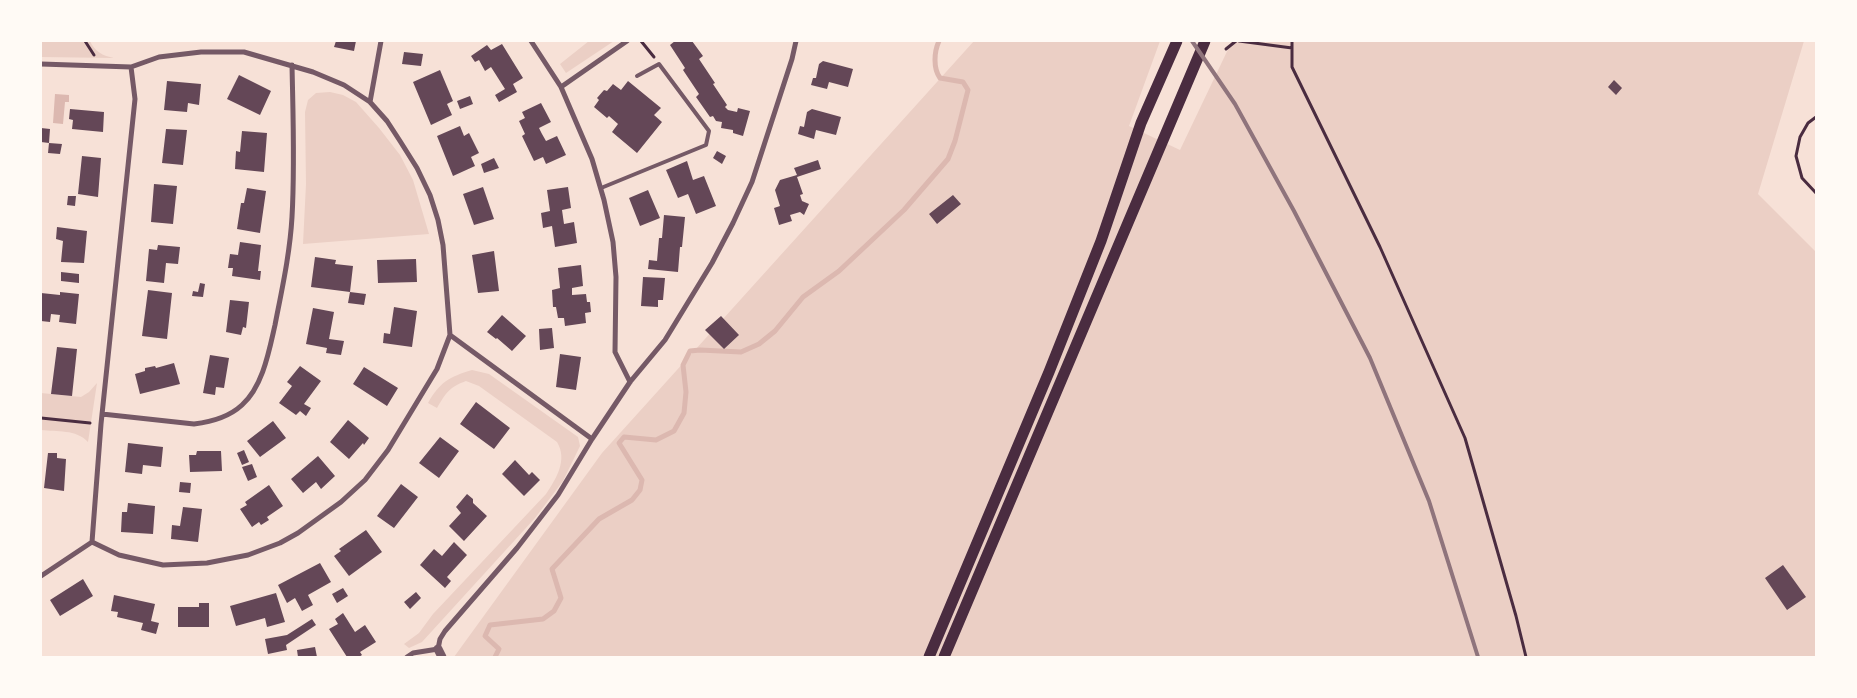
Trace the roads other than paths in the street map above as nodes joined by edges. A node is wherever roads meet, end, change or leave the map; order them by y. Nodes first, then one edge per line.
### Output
1 (381, 41) edge
2 (531, 41) edge
3 (627, 41) edge
4 (796, 41) edge
5 (1178, 41) edge
6 (1205, 41) edge
7 (41, 64) edge
8 (292, 65) junction
9 (130, 67) junction
10 (637, 76) dead end
11 (561, 87) junction
12 (370, 102) junction
13 (601, 188) junction
14 (450, 335) junction
15 (630, 382) junction
16 (102, 414) junction
17 (592, 439) junction
18 (92, 542) junction
19 (41, 576) edge
20 (440, 653) edge
21 (407, 657) edge
22 (929, 657) edge
23 (944, 657) edge

1 - 12 street
2 - 11 street
3 - 11 street
4 - 15 street
5 - 22 main road
6 - 23 main road
7 - 9 street
8 - 9 street
8 - 12 street
8 - 16 street
9 - 16 street
10 - 13 lane
11 - 13 street
12 - 14 street
13 - 15 street
14 - 17 street
14 - 18 street
15 - 17 street
16 - 18 street
17 - 20 street
18 - 19 street
20 - 21 street

